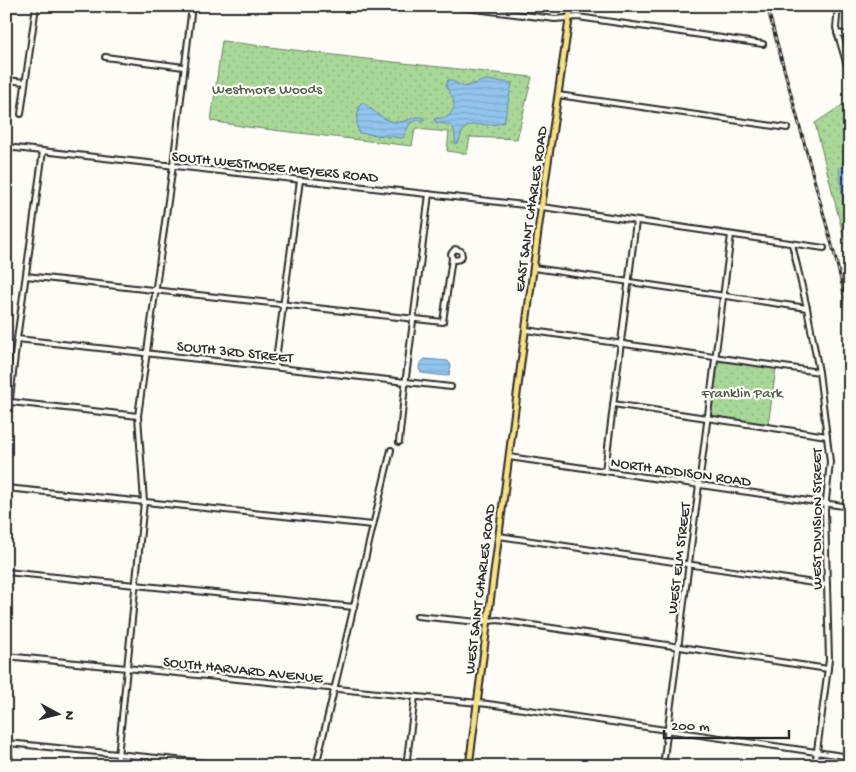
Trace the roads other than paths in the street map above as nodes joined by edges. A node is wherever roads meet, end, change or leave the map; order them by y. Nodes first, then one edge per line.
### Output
1 (36, 6) edge
2 (192, 6) edge
3 (451, 6) edge
4 (571, 6) edge
5 (838, 6) edge
6 (569, 18) junction
7 (837, 34) junction
8 (850, 35) edge
9 (763, 44) dead end
10 (105, 57) dead end
11 (184, 67) junction
12 (850, 76) edge
13 (6, 80) edge
14 (25, 82) junction
15 (558, 95) junction
16 (21, 114) dead end
17 (787, 128) dead end
18 (6, 146) edge
19 (43, 150) junction
20 (173, 165) junction
21 (300, 180) junction
22 (428, 194) junction
23 (542, 207) junction
24 (636, 221) junction
25 (731, 235) junction
26 (792, 244) junction
27 (824, 248) dead end
28 (452, 258) dead end
29 (534, 268) junction
30 (26, 276) junction
31 (628, 282) junction
32 (155, 290) junction
33 (723, 296) junction
34 (284, 305) junction
35 (807, 308) junction
36 (413, 319) junction
37 (526, 330) junction
38 (17, 339) junction
39 (620, 343) junction
40 (147, 353) junction
41 (715, 357) junction
42 (275, 367) junction
43 (818, 372) junction
44 (405, 382) junction
45 (451, 387) dead end
46 (11, 402) junction
47 (613, 404) junction
48 (515, 415) joint
49 (138, 416) junction
50 (707, 418) junction
51 (6, 432) edge
52 (827, 436) junction
53 (399, 442) dead end
54 (391, 450) dead end
55 (509, 457) junction
56 (605, 471) junction
57 (699, 485) junction
58 (6, 488) edge
59 (144, 502) junction
60 (825, 503) junction
61 (850, 507) edge
62 (373, 525) junction
63 (499, 536) junction
64 (689, 564) junction
65 (6, 572) edge
66 (135, 585) junction
67 (827, 585) junction
68 (354, 607) junction
69 (416, 616) dead end
70 (488, 621) junction
71 (678, 647) junction
72 (6, 656) edge
73 (127, 668) junction
74 (828, 669) junction
75 (334, 689) junction
76 (415, 697) junction
77 (477, 703) junction
78 (667, 730) junction
79 (6, 733) edge
80 (8, 743) junction
81 (817, 752) junction
82 (118, 754) junction
83 (850, 757) edge
84 (12, 766) edge
85 (117, 766) edge
86 (236, 766) edge
87 (316, 766) edge
88 (406, 766) edge
89 (469, 766) edge
90 (663, 766) edge
91 (815, 766) edge

1 - 14 street
2 - 11 street
3 - 6 street
4 - 6 main road, EAST SAINT CHARLES ROAD
5 - 7 street
6 - 9 street
6 - 15 main road, EAST SAINT CHARLES ROAD
7 - 8 street
7 - 12 street
10 - 11 street
11 - 20 street
13 - 14 street
14 - 16 street
15 - 17 street
15 - 23 main road, EAST SAINT CHARLES ROAD
18 - 19 street, SOUTH WESTMORE MEYERS ROAD
19 - 20 street, SOUTH WESTMORE MEYERS ROAD
19 - 30 street
20 - 21 street, SOUTH WESTMORE MEYERS ROAD
20 - 32 street
21 - 22 street, SOUTH WESTMORE MEYERS ROAD
21 - 34 street
22 - 23 street, SOUTH WESTMORE MEYERS ROAD
22 - 36 street
23 - 24 street, SOUTH WESTMORE MEYERS ROAD
23 - 29 main road, EAST SAINT CHARLES ROAD
24 - 25 street, SOUTH WESTMORE MEYERS ROAD
24 - 31 street
25 - 26 street, SOUTH WESTMORE MEYERS ROAD
25 - 33 street, WEST ELM STREET
26 - 27 street, SOUTH WESTMORE MEYERS ROAD
26 - 35 street, WEST DIVISION STREET
28 - 36 street
29 - 31 street
29 - 37 main road, EAST SAINT CHARLES ROAD
30 - 32 street
30 - 38 street
31 - 33 street
31 - 39 street
32 - 34 street
32 - 40 street
33 - 35 street
33 - 41 street, WEST ELM STREET
34 - 36 street
34 - 42 street
35 - 43 street, WEST DIVISION STREET
36 - 44 street
37 - 39 street
37 - 48 main road, EAST SAINT CHARLES ROAD
38 - 40 street, SOUTH 3RD STREET
38 - 46 street
39 - 41 street
39 - 47 street
40 - 42 street, SOUTH 3RD STREET
40 - 49 street
41 - 43 street
41 - 50 street, WEST ELM STREET
42 - 44 street, SOUTH 3RD STREET
43 - 52 street, WEST DIVISION STREET
44 - 45 street, SOUTH 3RD STREET
44 - 53 street
46 - 49 street
46 - 51 street
47 - 50 street
47 - 56 street
48 - 55 main road, WEST SAINT CHARLES ROAD
49 - 59 street
50 - 52 street
50 - 57 street, WEST ELM STREET
52 - 60 street, WEST DIVISION STREET
54 - 62 street
55 - 56 street, NORTH ADDISON ROAD
55 - 63 main road, WEST SAINT CHARLES ROAD
56 - 57 street, NORTH ADDISON ROAD
57 - 60 street, NORTH ADDISON ROAD
57 - 64 street, WEST ELM STREET
58 - 59 street
59 - 62 street
59 - 66 street
60 - 61 street, NORTH ADDISON ROAD
60 - 67 street, WEST DIVISION STREET
62 - 68 street
63 - 64 street
63 - 70 main road, WEST SAINT CHARLES ROAD
64 - 67 street
64 - 71 street, WEST ELM STREET
65 - 66 street
66 - 68 street
66 - 73 street
67 - 74 street, WEST DIVISION STREET
68 - 75 street
69 - 70 street
70 - 71 street
70 - 77 main road, WEST SAINT CHARLES ROAD
71 - 74 street
71 - 78 street, WEST ELM STREET
72 - 73 street, SOUTH HARVARD AVENUE
73 - 75 street, SOUTH HARVARD AVENUE
73 - 82 street
74 - 81 street, WEST DIVISION STREET
75 - 76 street, SOUTH HARVARD AVENUE
75 - 87 street
76 - 77 street, SOUTH HARVARD AVENUE
76 - 88 street
77 - 78 street, SOUTH HARVARD AVENUE
77 - 89 main road, WEST SAINT CHARLES ROAD
78 - 81 street, SOUTH HARVARD AVENUE
78 - 90 street, WEST ELM STREET
79 - 80 street
80 - 82 street
80 - 84 street
81 - 83 street, SOUTH HARVARD AVENUE
81 - 91 street, WEST DIVISION STREET
82 - 85 street
82 - 86 street

